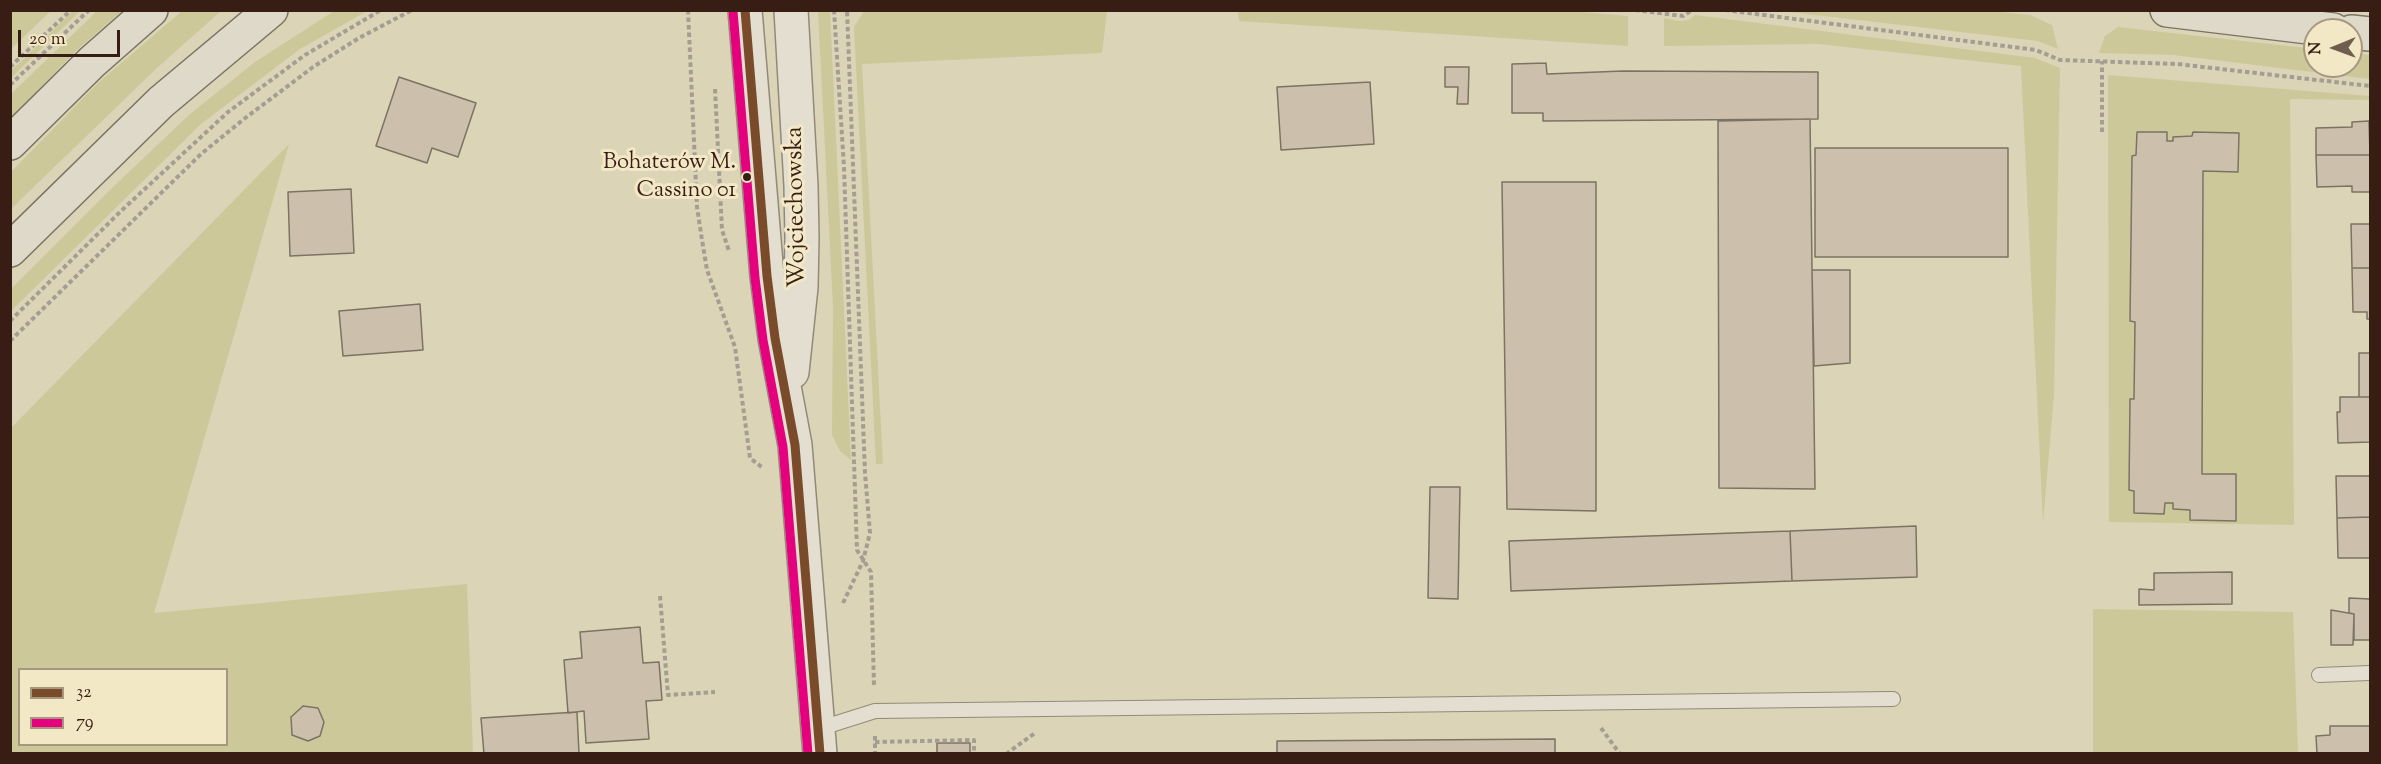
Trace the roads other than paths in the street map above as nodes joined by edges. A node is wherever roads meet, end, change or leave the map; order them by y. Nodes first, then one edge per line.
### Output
1 (151, 10) edge
2 (271, 10) edge
3 (745, 10) edge
4 (791, 10) edge
5 (2167, 10) edge
6 (2303, 26) edge
7 (10, 143) edge
8 (10, 250) edge
9 (788, 403) junction
10 (2370, 673) edge
11 (2319, 675) dead end
12 (1893, 699) dead end
13 (819, 741) edge

1 - 7 main road
2 - 8 main road
3 - 9 street, Wojciechowska
4 - 9 street, Wojciechowska
5 - 6 main road
9 - 13 street, Wojciechowska
10 - 11 lane
12 - 13 lane

